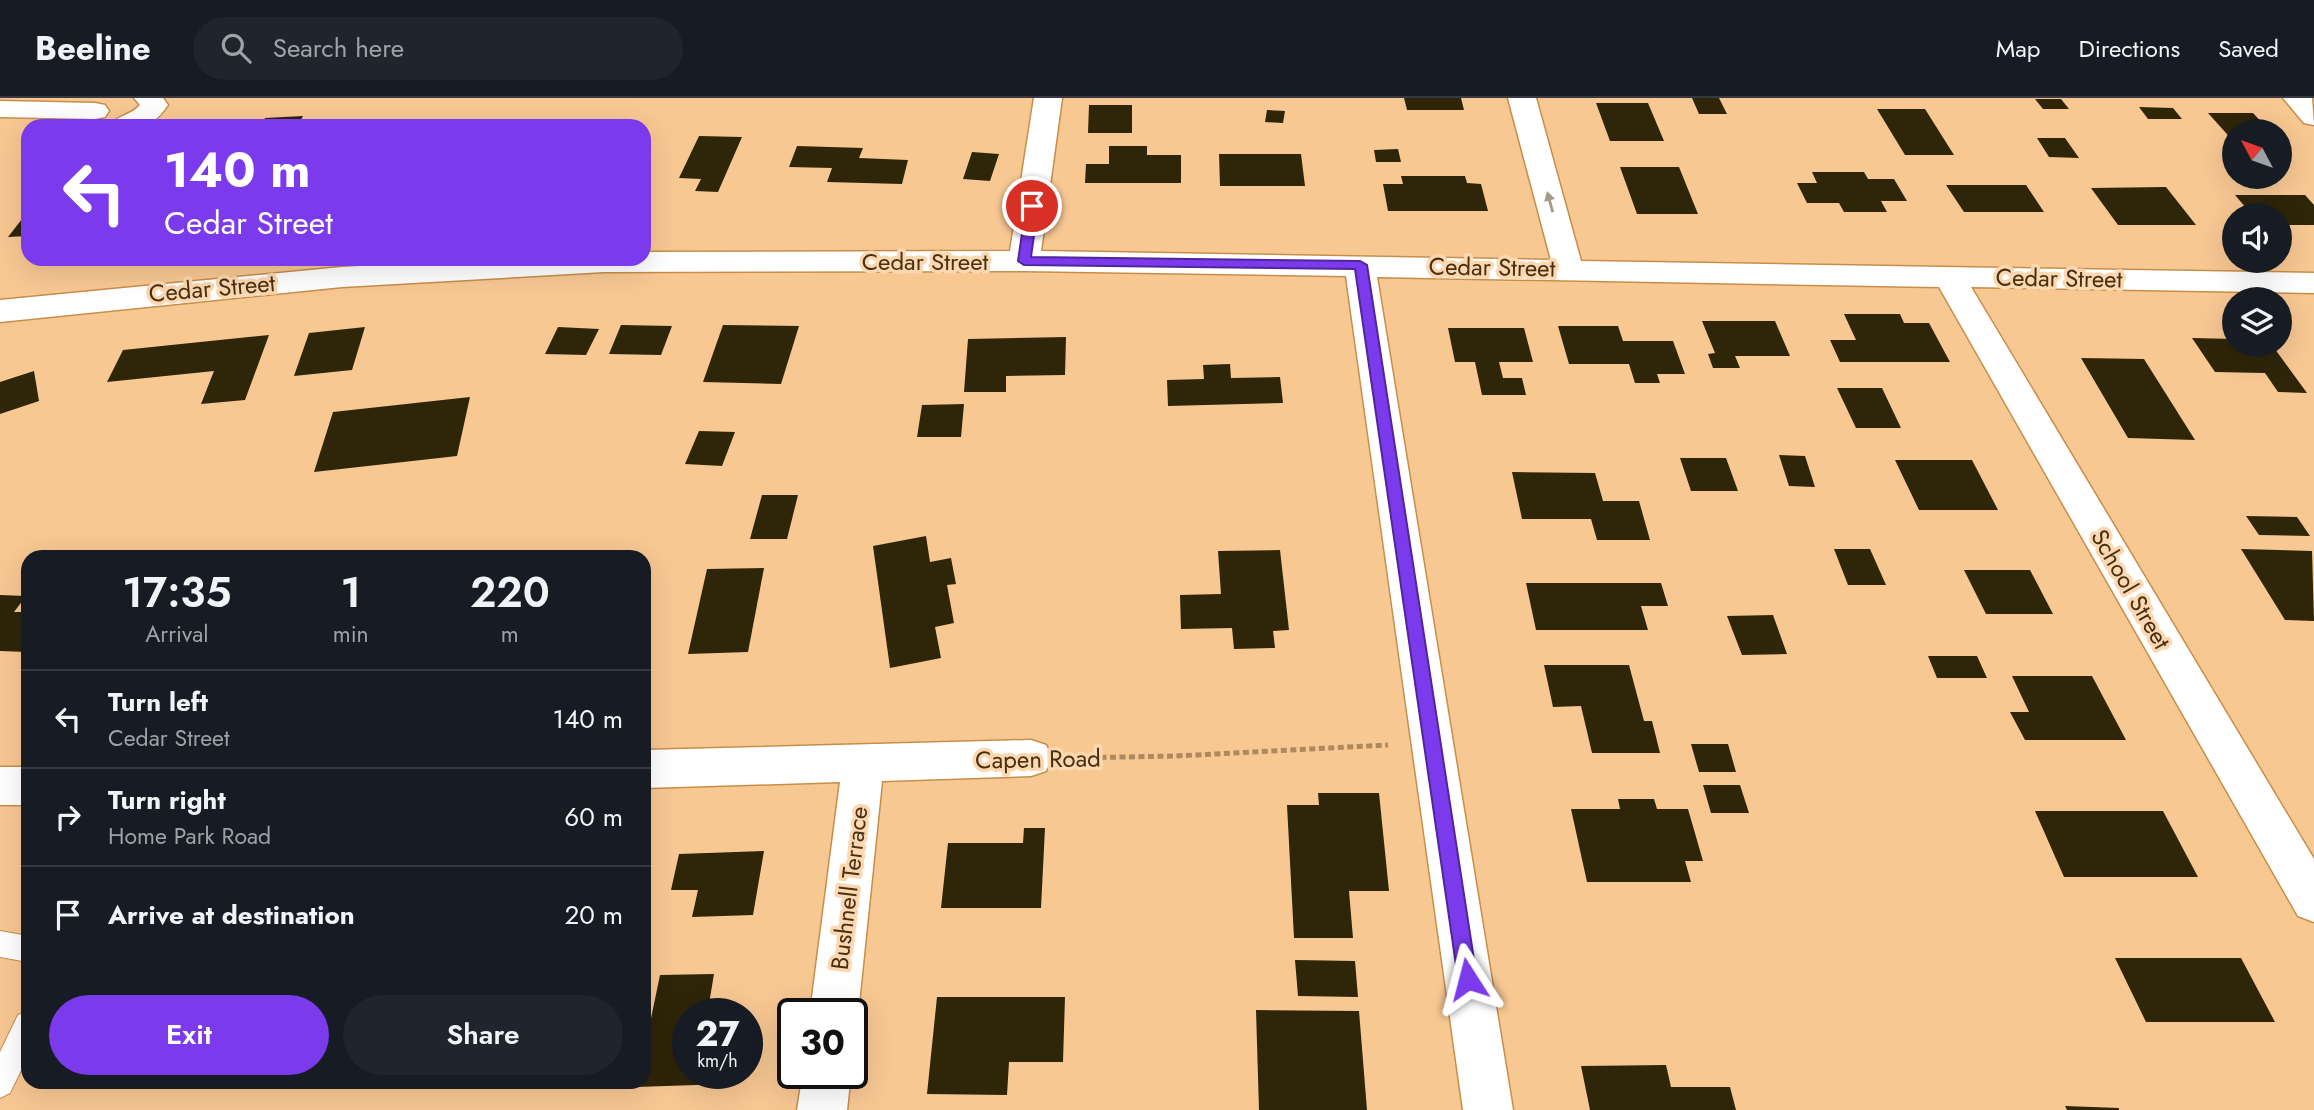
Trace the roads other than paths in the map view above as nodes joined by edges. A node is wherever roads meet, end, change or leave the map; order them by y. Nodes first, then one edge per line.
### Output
1 (120, 98) edge
2 (148, 98) edge
3 (1048, 98) edge
4 (1522, 98) edge
5 (2297, 98) edge
6 (0, 109) edge
7 (2314, 117) edge
8 (97, 119) edge
9 (140, 119) edge
10 (1024, 261) junction
11 (651, 262) edge
12 (1360, 265) junction
13 (508, 266) edge
14 (1568, 268) junction
15 (1949, 277) junction
16 (2314, 283) edge
17 (0, 311) edge
18 (1031, 758) road end
19 (863, 763) junction
20 (651, 769) edge
21 (0, 786) edge
22 (21, 786) edge
23 (2314, 901) edge
24 (0, 944) edge
25 (21, 948) edge
26 (836, 998) edge
27 (21, 1040) edge
28 (0, 1083) edge
29 (825, 1089) edge
30 (822, 1110) edge
31 (1488, 1110) edge

1 - 8 street
2 - 9 street
3 - 10 street
14 -> 4 street
5 - 7 street
6 - 8 street
10 - 11 street, Cedar Street
10 - 12 street, Cedar Street
12 - 14 street, Cedar Street
12 - 31 street
13 - 17 street, Cedar Street
14 - 15 street, Cedar Street
15 - 16 street, Cedar Street
15 - 23 street, School Street
18 - 19 street, Capen Road
19 - 20 street, Capen Road
19 - 26 street, Bushnell Terrace
21 - 22 street
24 - 25 lane
27 - 28 lane
29 - 30 street

